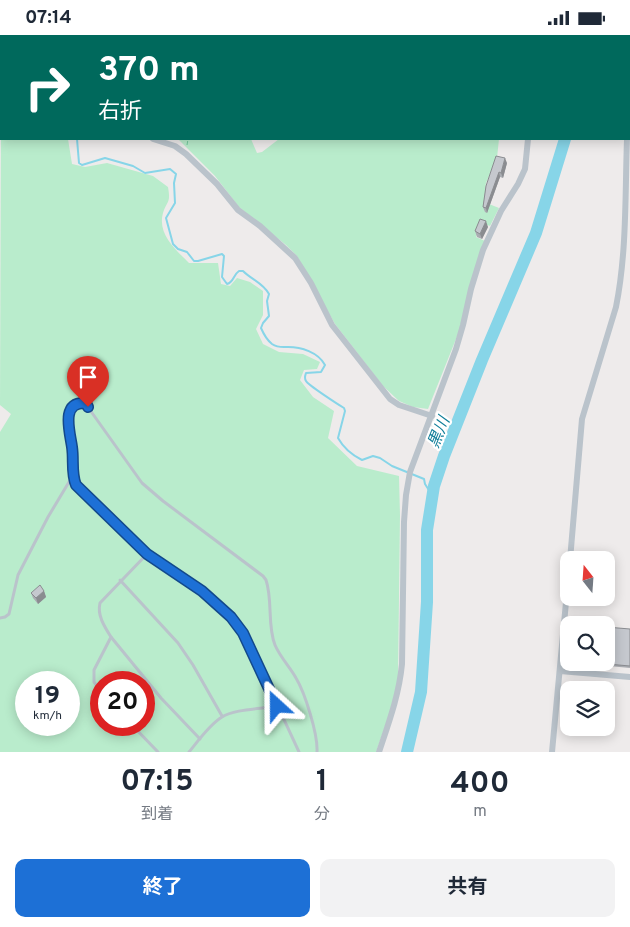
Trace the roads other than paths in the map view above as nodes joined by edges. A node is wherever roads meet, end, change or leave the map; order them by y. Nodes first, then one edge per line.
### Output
1 (156, 140) edge
2 (528, 140) edge
3 (627, 140) edge
4 (432, 416) junction
5 (72, 477) junction
6 (571, 551) edge
7 (147, 554) junction
8 (120, 580) junction
9 (0, 618) edge
10 (110, 637) junction
11 (94, 671) edge
12 (560, 671) joint
13 (630, 677) edge
14 (277, 706) junction
15 (222, 717) junction
16 (143, 736) edge
17 (200, 739) junction
18 (158, 752) edge
19 (189, 752) edge
20 (299, 752) edge
21 (317, 752) edge
22 (379, 752) edge
23 (552, 752) edge

1 - 4 street
2 - 4 street
3 - 6 street
4 - 22 street
5 - 7 lane
5 - 9 lane
5 - 21 lane
7 - 8 lane
7 - 14 lane
8 - 10 lane
8 - 15 lane
10 - 11 lane
10 - 17 lane
12 - 13 street
12 - 23 street
14 - 15 lane
14 - 20 lane
15 - 17 lane
16 - 18 lane
17 - 19 lane

